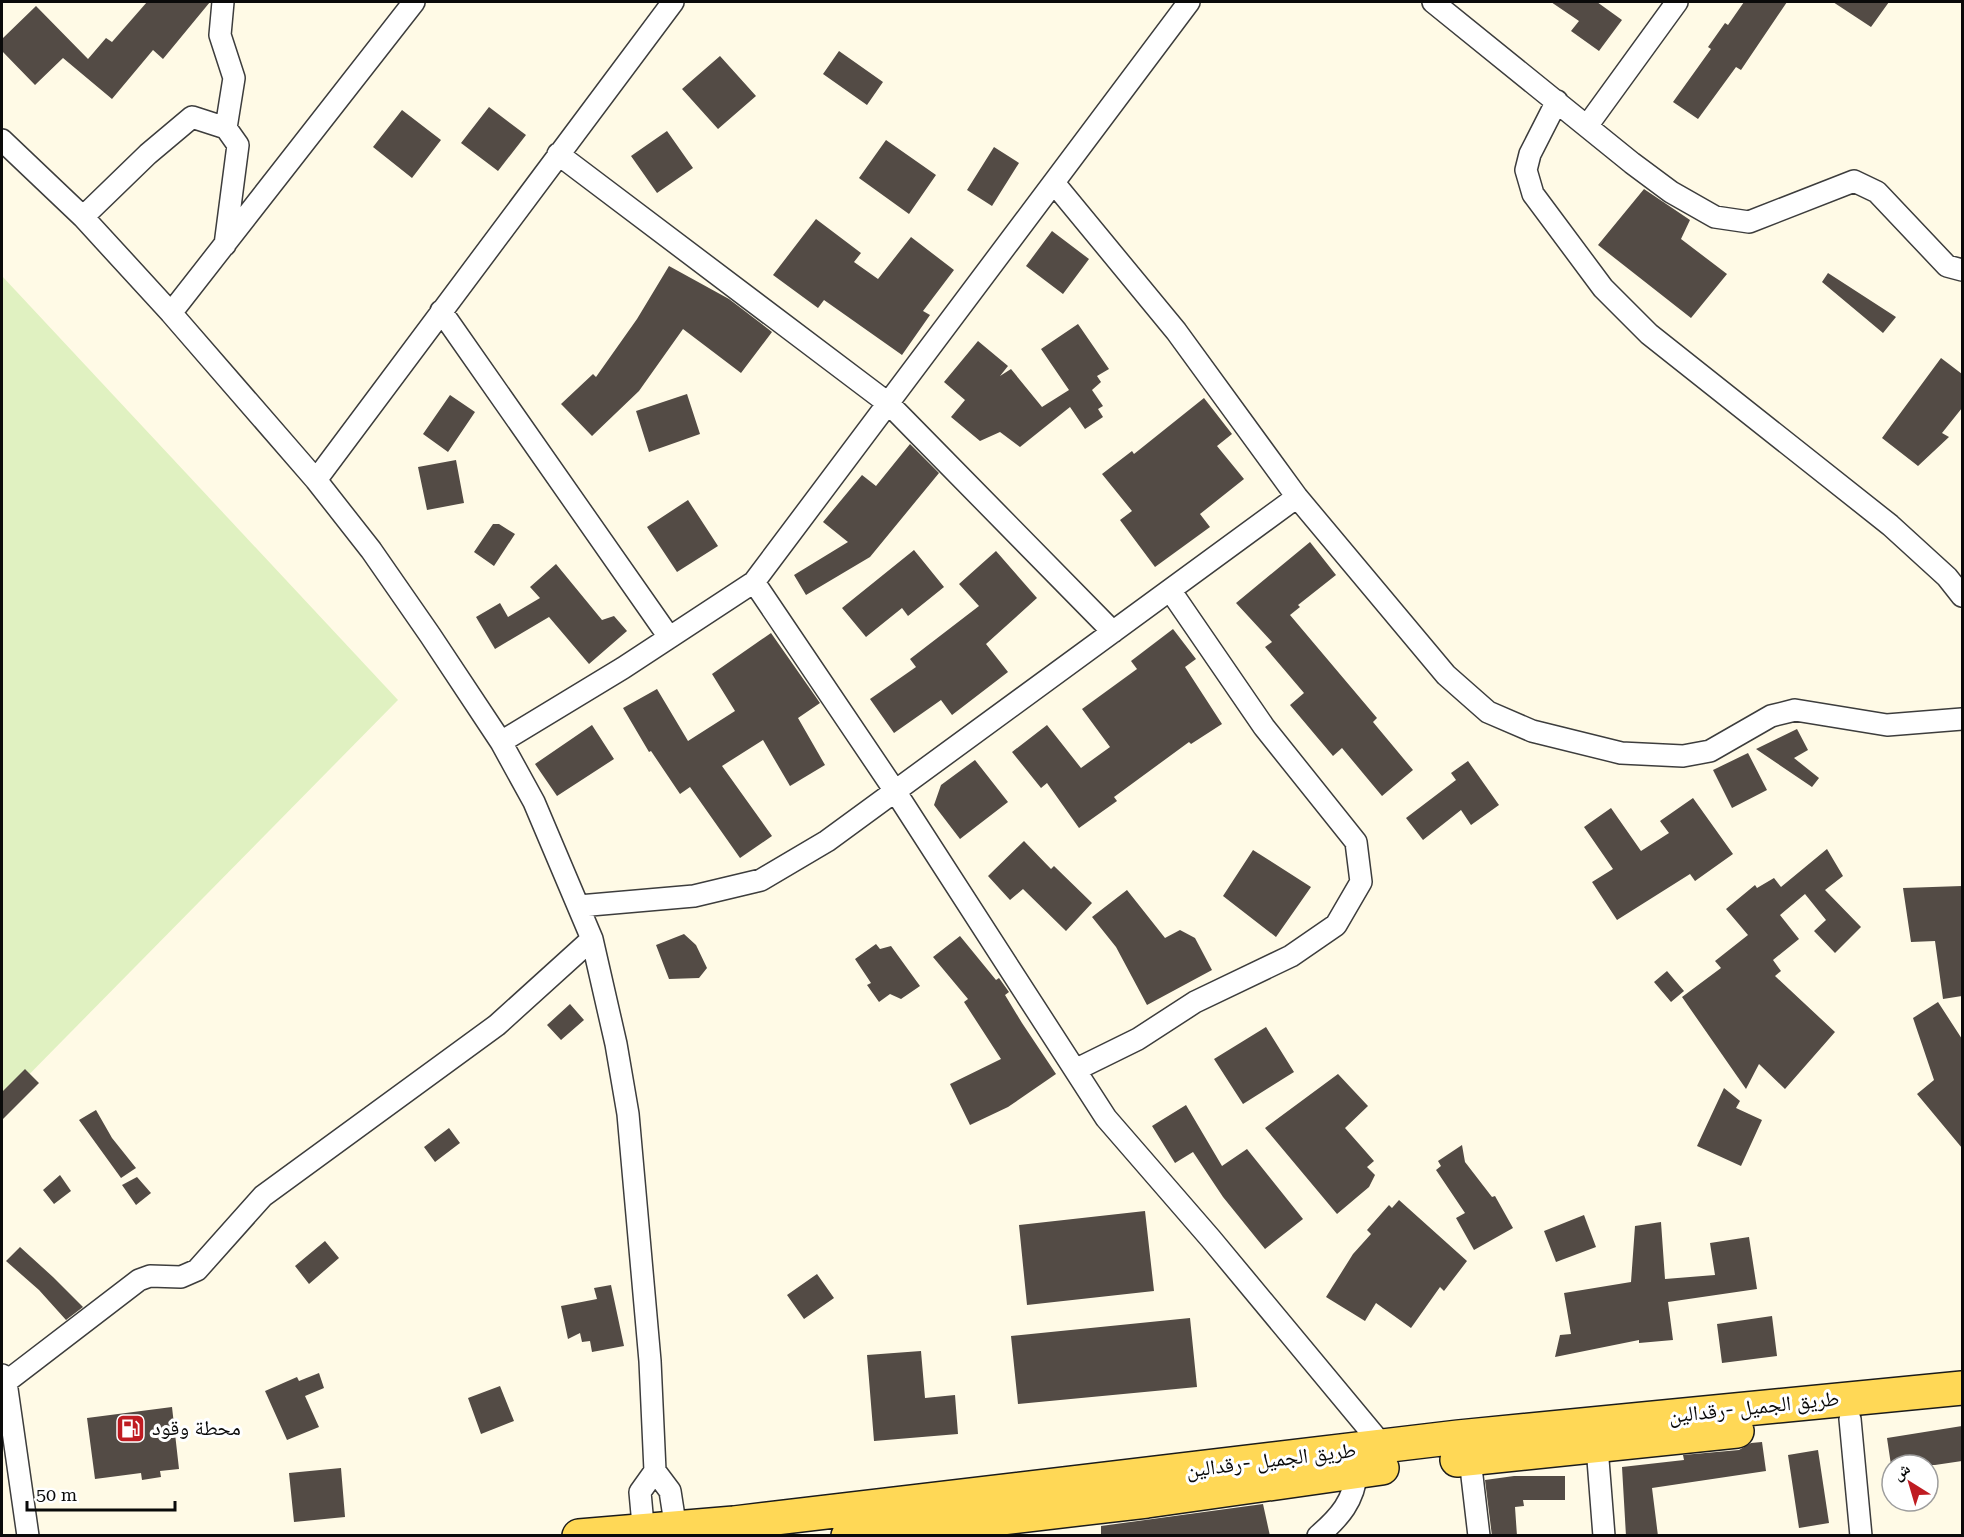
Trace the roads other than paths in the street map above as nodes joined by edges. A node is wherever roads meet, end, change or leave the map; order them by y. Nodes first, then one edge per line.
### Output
1 (223, 2) edge
2 (414, 2) edge
3 (673, 2) edge
4 (1189, 2) edge
5 (1433, 2) edge
6 (1677, 2) edge
7 (1557, 101) junction
8 (1587, 126) junction
9 (226, 128) junction
10 (2, 140) edge
11 (558, 154) junction
12 (1054, 183) junction
13 (83, 217) junction
14 (225, 245) junction
15 (1962, 270) edge
16 (441, 311) junction
17 (171, 312) junction
18 (889, 404) junction
19 (316, 480) junction
20 (1297, 497) junction
21 (754, 582) junction
22 (1170, 590) junction
23 (1962, 596) edge
24 (1113, 632) junction
25 (669, 638) junction
26 (1962, 719) edge
27 (501, 742) junction
28 (895, 791) junction
29 (579, 906) junction
30 (592, 939) junction
31 (1075, 1070) junction
32 (4, 1378) edge
33 (1962, 1388) edge
34 (1962, 1410) edge
35 (1850, 1419) junction
36 (1383, 1446) junction
37 (1597, 1447) junction
38 (1470, 1459) junction
39 (1357, 1471) junction
40 (655, 1472) junction
41 (677, 1531) edge
42 (644, 1532) edge
43 (28, 1536) edge
44 (579, 1536) edge
45 (848, 1536) edge
46 (1318, 1536) edge
47 (1479, 1536) edge
48 (1604, 1536) edge
49 (1861, 1536) edge

1 - 9 street
2 - 14 street
3 - 11 street
4 - 12 street
5 - 7 street
6 - 8 street
7 - 8 street
7 - 23 street
8 - 15 street
9 - 13 street
9 - 14 street
10 - 13 street
11 - 16 street
11 - 18 street
12 - 18 street
12 - 20 street
13 - 17 street
14 - 17 street
16 - 19 street
16 - 25 street
17 - 19 street
18 - 21 street
18 - 24 street
19 - 27 street
20 - 22 street
20 - 26 street
21 - 25 street
21 - 28 street
22 - 24 street
22 - 31 street
24 - 28 street
25 - 27 street
27 - 29 street
28 - 29 street
28 - 31 street
29 - 30 street
30 - 32 street
30 - 40 street
31 - 36 street
32 - 43 street
33 - 36 main road, طريق الجميل -رقدالين
34 - 35 main road, طريق الجميل -رقدالين
35 - 37 main road, طريق الجميل -رقدالين
35 - 49 street
36 - 41 main road, طريق الجميل -رقدالين
37 - 38 main road, طريق الجميل -رقدالين
37 - 48 street
38 - 39 main road, طريق الجميل -رقدالين
38 - 47 street
39 - 45 main road, طريق الجميل -رقدالين
39 - 46 street
40 - 41 street
40 - 42 street
41 - 42 main road, طريق الجميل -رقدالين
42 - 44 main road, طريق الجميل -رقدالين

